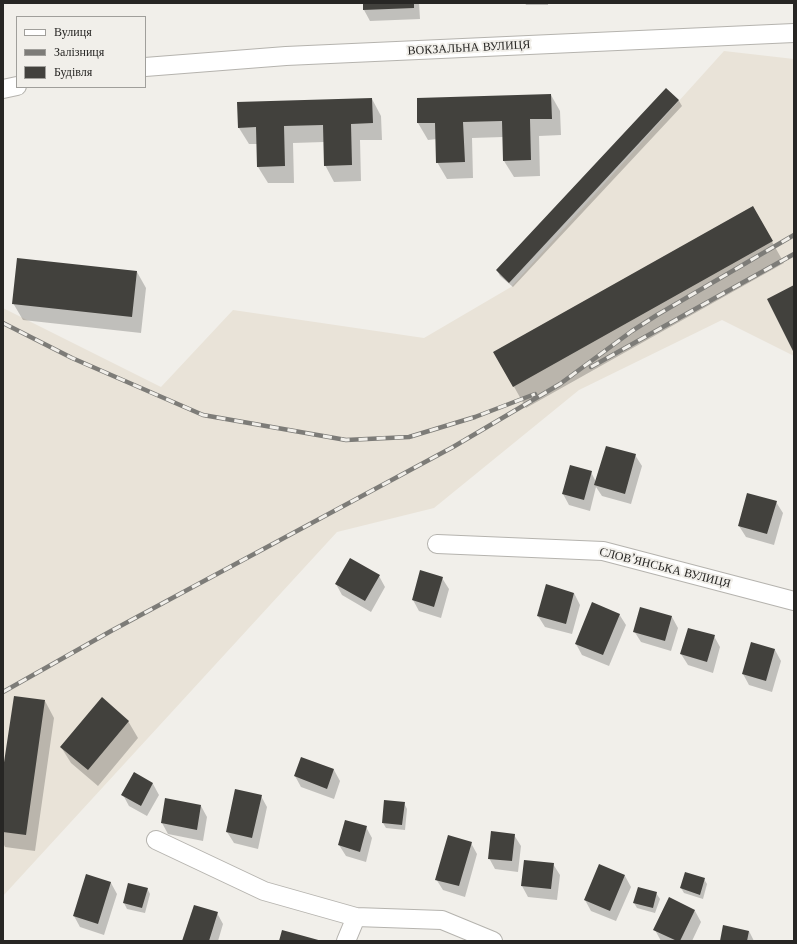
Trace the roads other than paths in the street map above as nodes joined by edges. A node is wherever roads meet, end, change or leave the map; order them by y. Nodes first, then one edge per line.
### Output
1 (794, 33) edge
2 (146, 67) edge
3 (16, 86) edge
4 (3, 89) edge
5 (437, 544) dead end
6 (794, 601) edge
7 (156, 840) dead end
8 (356, 917) junction
9 (346, 941) edge
10 (493, 941) edge

1 - 2 street, ВОКЗАЛЬНА ВУЛИЦЯ
3 - 4 street
5 - 6 street, СЛОВ’ЯНСЬКА ВУЛИЦЯ
7 - 8 street
8 - 9 street
8 - 10 street

